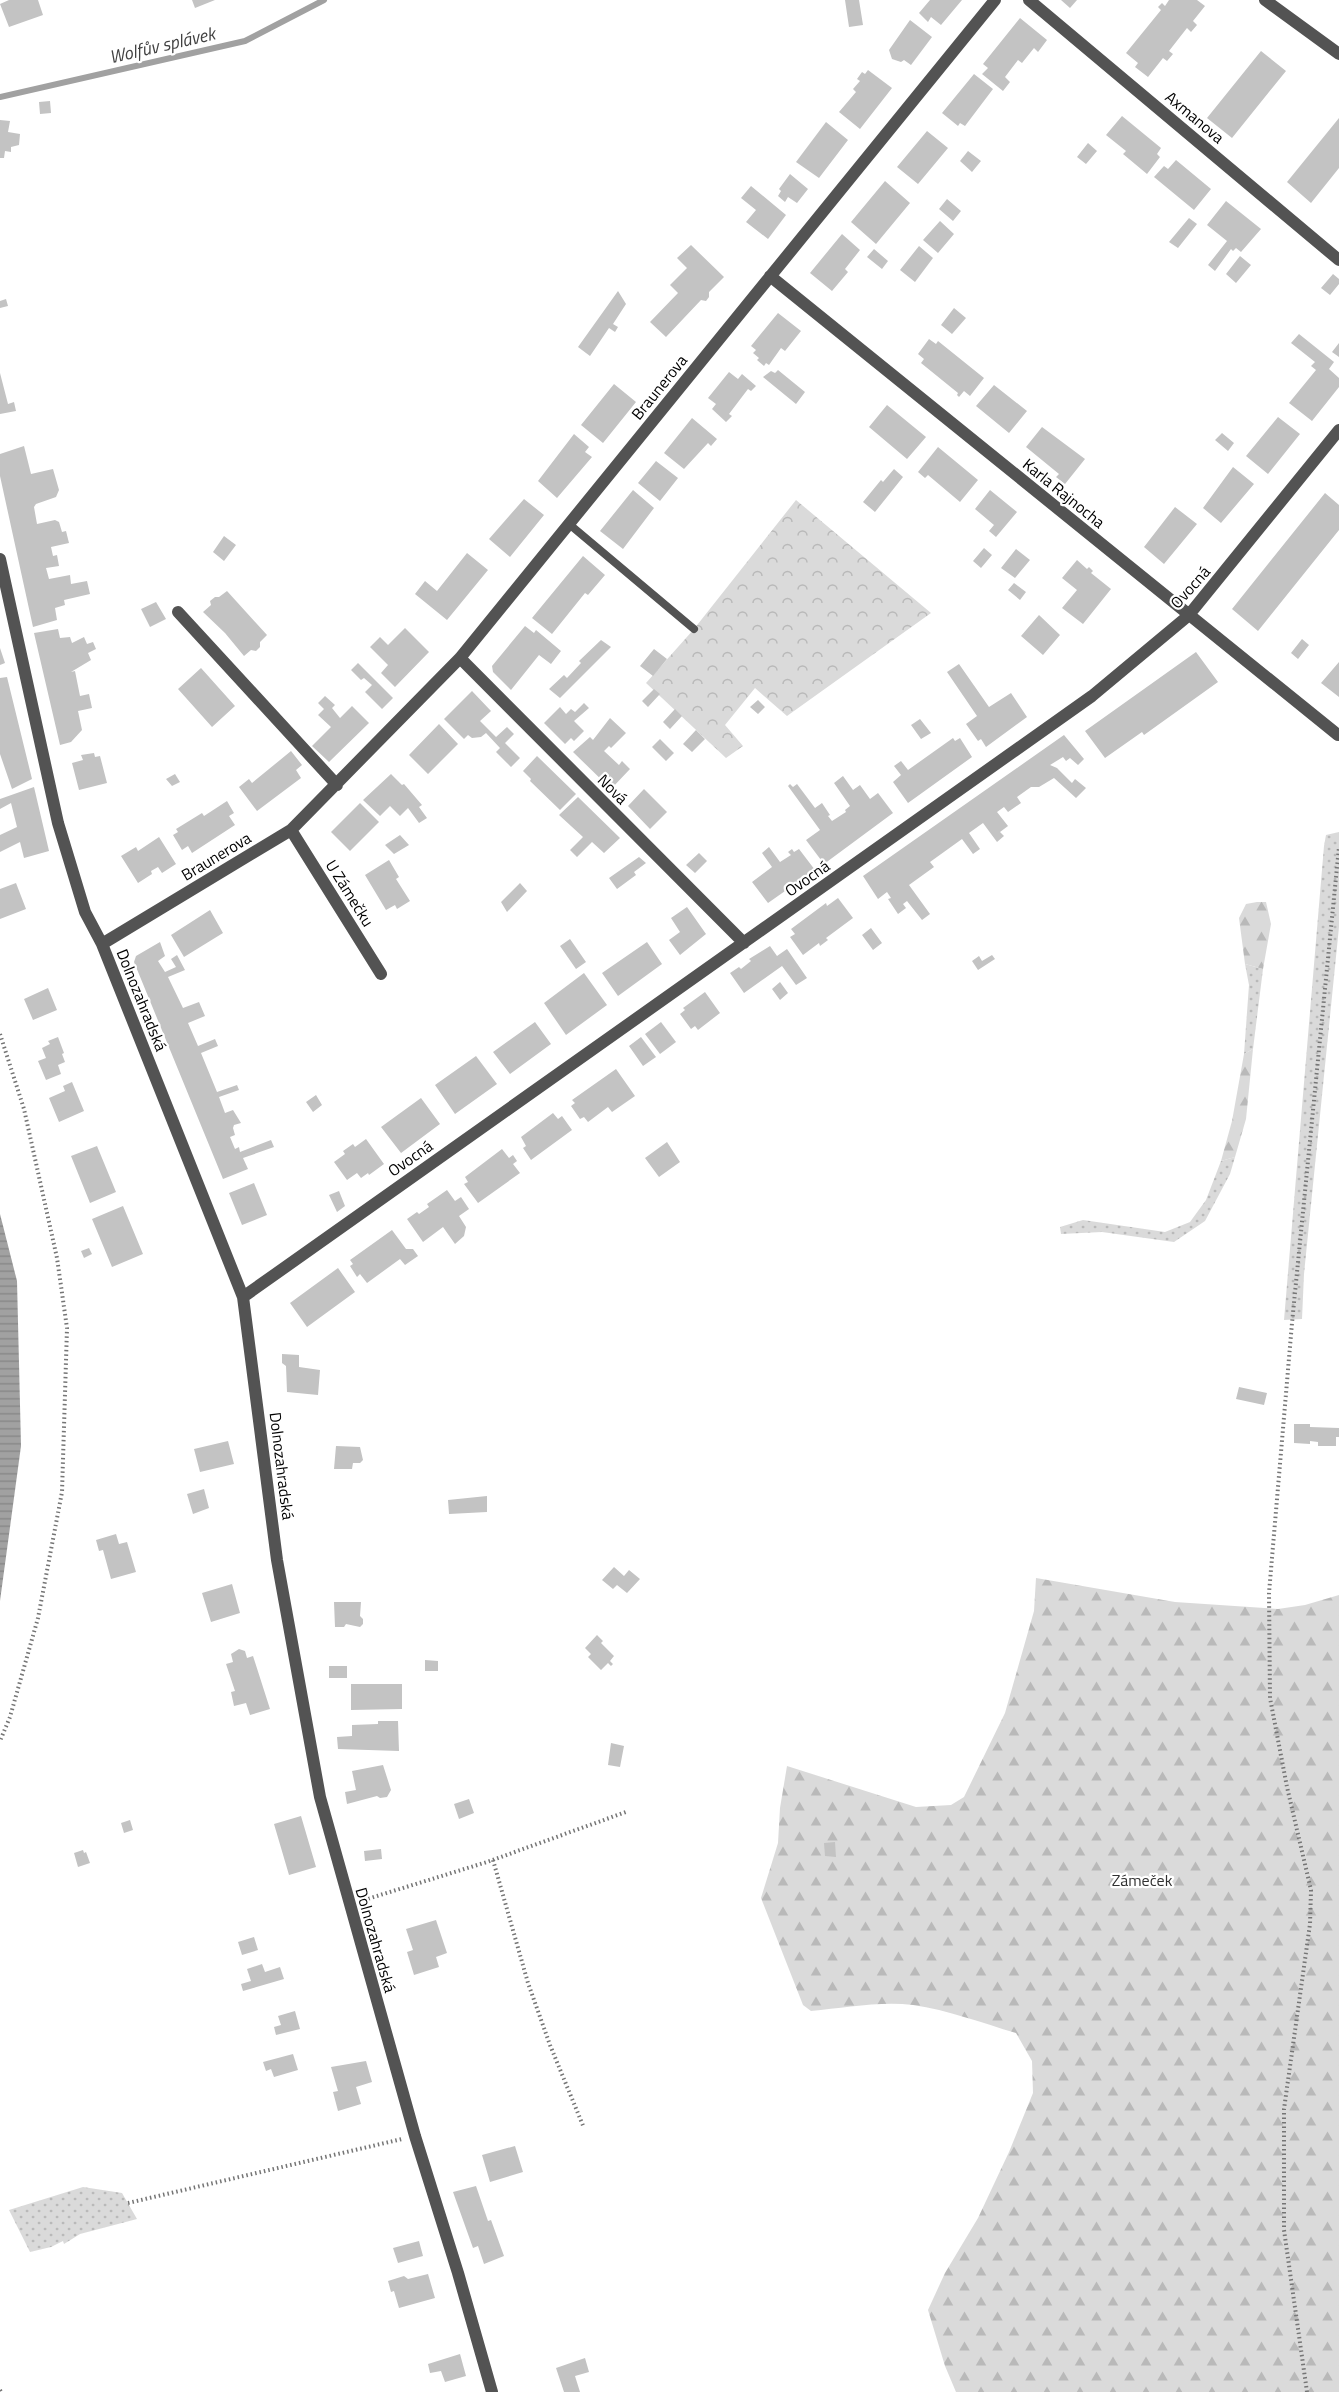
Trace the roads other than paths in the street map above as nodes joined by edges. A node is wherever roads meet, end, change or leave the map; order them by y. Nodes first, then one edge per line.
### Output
1 (995, 0) edge
2 (1029, 0) edge
3 (1265, 0) edge
4 (1339, 54) edge
5 (1339, 260) edge
6 (770, 276) junction
7 (1339, 430) edge
8 (569, 524) junction
9 (0, 559) edge
10 (178, 612) dead end
11 (1188, 616) junction
12 (694, 628) dead end
13 (460, 658) junction
14 (1338, 735) edge
15 (337, 785) junction
16 (291, 830) junction
17 (744, 943) junction
18 (102, 944) junction
19 (381, 974) dead end
20 (243, 1297) junction
21 (492, 2392) edge

1 - 6 street, Braunerova
2 - 5 street, Axmanova
3 - 4 street
6 - 8 street, Braunerova
6 - 11 street, Karla Rajnocha
7 - 11 street, Ovocná
8 - 12 lane
8 - 13 street, Braunerova
9 - 18 street, Dolnozahradská
10 - 15 street
11 - 14 street, Karla Rajnocha
11 - 17 street, Ovocná
13 - 15 street, Braunerova
13 - 17 street, Nová
15 - 16 street, Braunerova
16 - 18 street, Braunerova
16 - 19 street, U Zámečku
17 - 20 street, Ovocná
18 - 20 street, Dolnozahradská
20 - 21 street, Dolnozahradská

